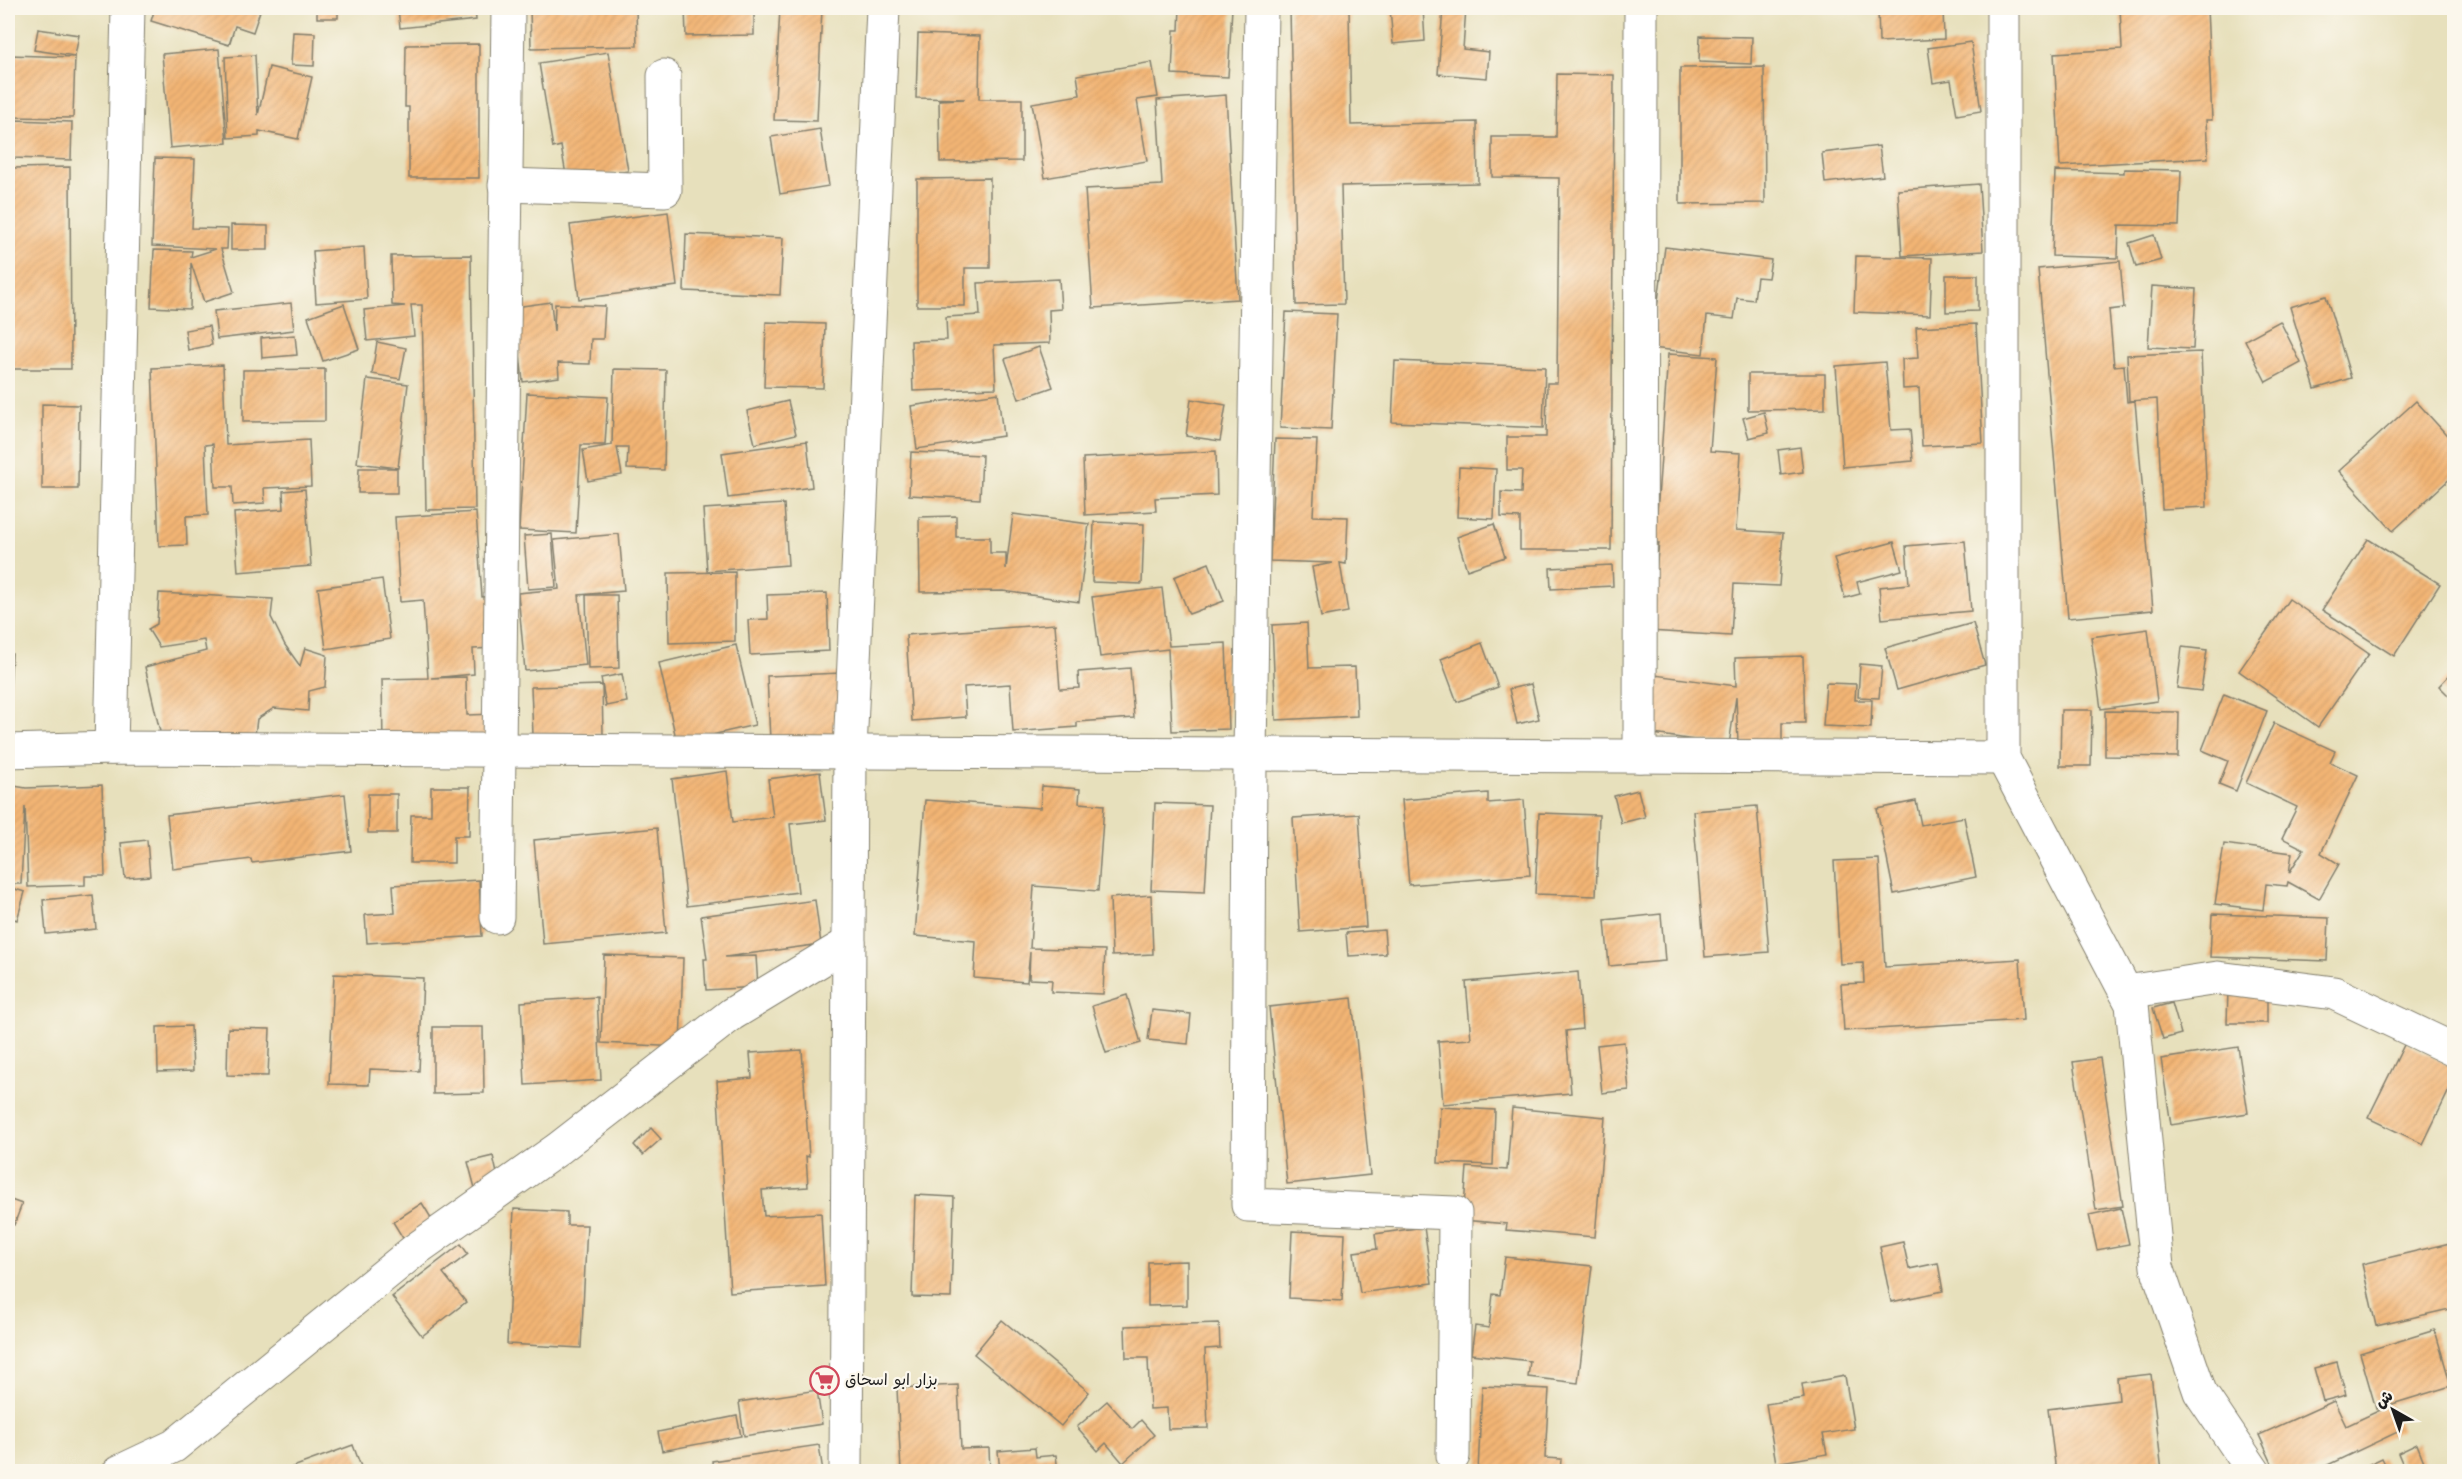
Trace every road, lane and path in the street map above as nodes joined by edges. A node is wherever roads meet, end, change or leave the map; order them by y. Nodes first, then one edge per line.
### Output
1 (128, 8) edge
2 (508, 8) edge
3 (883, 8) edge
4 (1261, 8) edge
5 (1641, 8) edge
6 (2003, 8) edge
7 (664, 76) dead end
8 (505, 185) junction
9 (111, 748) junction
10 (501, 750) junction
11 (850, 750) junction
12 (8, 751) edge
13 (1250, 754) junction
14 (1640, 756) junction
15 (2003, 758) junction
16 (497, 917) dead end
17 (849, 943) junction
18 (2126, 992) junction
19 (2454, 1050) edge
20 (1453, 1456) dead end
21 (119, 1472) edge
22 (846, 1472) edge
23 (2254, 1472) edge

1 - 9 street
2 - 8 street
3 - 11 street
4 - 13 street
5 - 14 street
6 - 15 street
7 - 8 street
8 - 10 street
9 - 10 street
9 - 12 street
10 - 11 street
10 - 16 street
11 - 13 street
11 - 17 street
13 - 14 street
13 - 20 street
14 - 15 street
15 - 18 street
17 - 21 street
17 - 22 street
18 - 19 street
18 - 23 street

